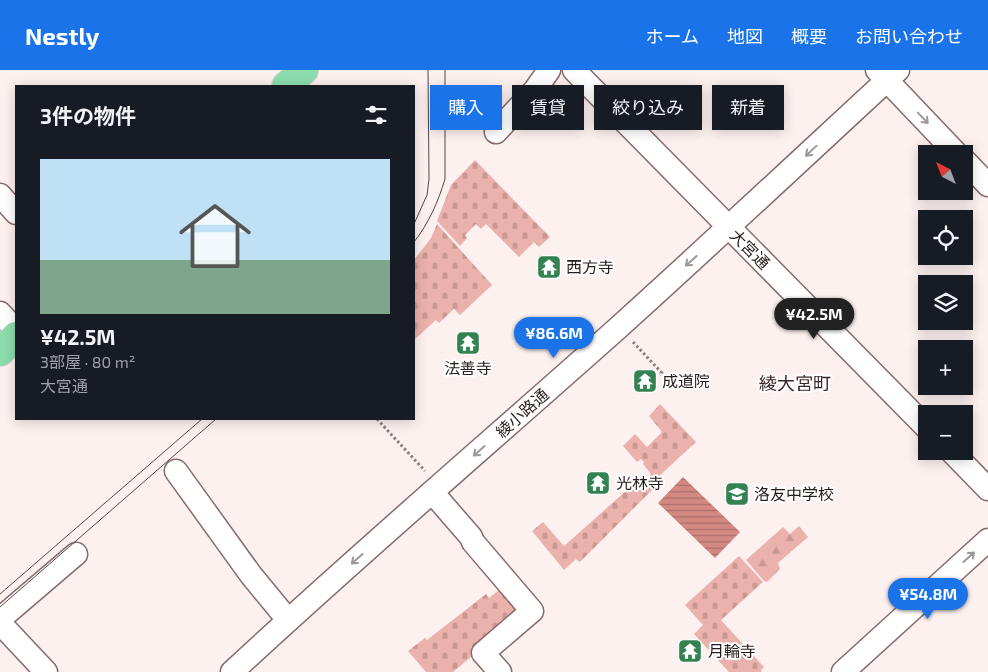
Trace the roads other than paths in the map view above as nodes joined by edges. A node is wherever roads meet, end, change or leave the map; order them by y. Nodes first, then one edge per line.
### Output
1 (304, 70) edge
2 (549, 70) edge
3 (574, 70) edge
4 (887, 73) edge
5 (287, 85) edge
6 (496, 132) dead end
7 (950, 145) edge
8 (973, 170) edge
9 (988, 186) edge
10 (0, 195) edge
11 (15, 212) edge
12 (728, 227) junction
13 (0, 313) edge
14 (15, 329) edge
15 (15, 337) edge
16 (0, 352) edge
17 (918, 419) edge
18 (959, 460) edge
19 (176, 470) dead end
20 (436, 489) junction
21 (988, 489) edge
22 (988, 540) edge
23 (76, 554) dead end
24 (288, 620) junction
25 (0, 621) edge
26 (854, 668) edge
27 (46, 672) edge
28 (232, 672) edge
29 (500, 672) edge

1 - 5 main road
2 - 6 street
3 - 12 street, 大宮通
4 -> 7 street
4 -> 12 street, 綾小路通
8 - 9 street
10 - 11 street
12 - 17 street, 大宮通
12 -> 20 street, 綾小路通
13 - 14 street
15 - 16 main road
18 - 21 street
19 - 24 street
20 -> 24 street, 綾小路通
20 - 29 street
26 -> 22 street
23 - 25 street
24 - 28 street, 綾小路通
25 - 27 street

